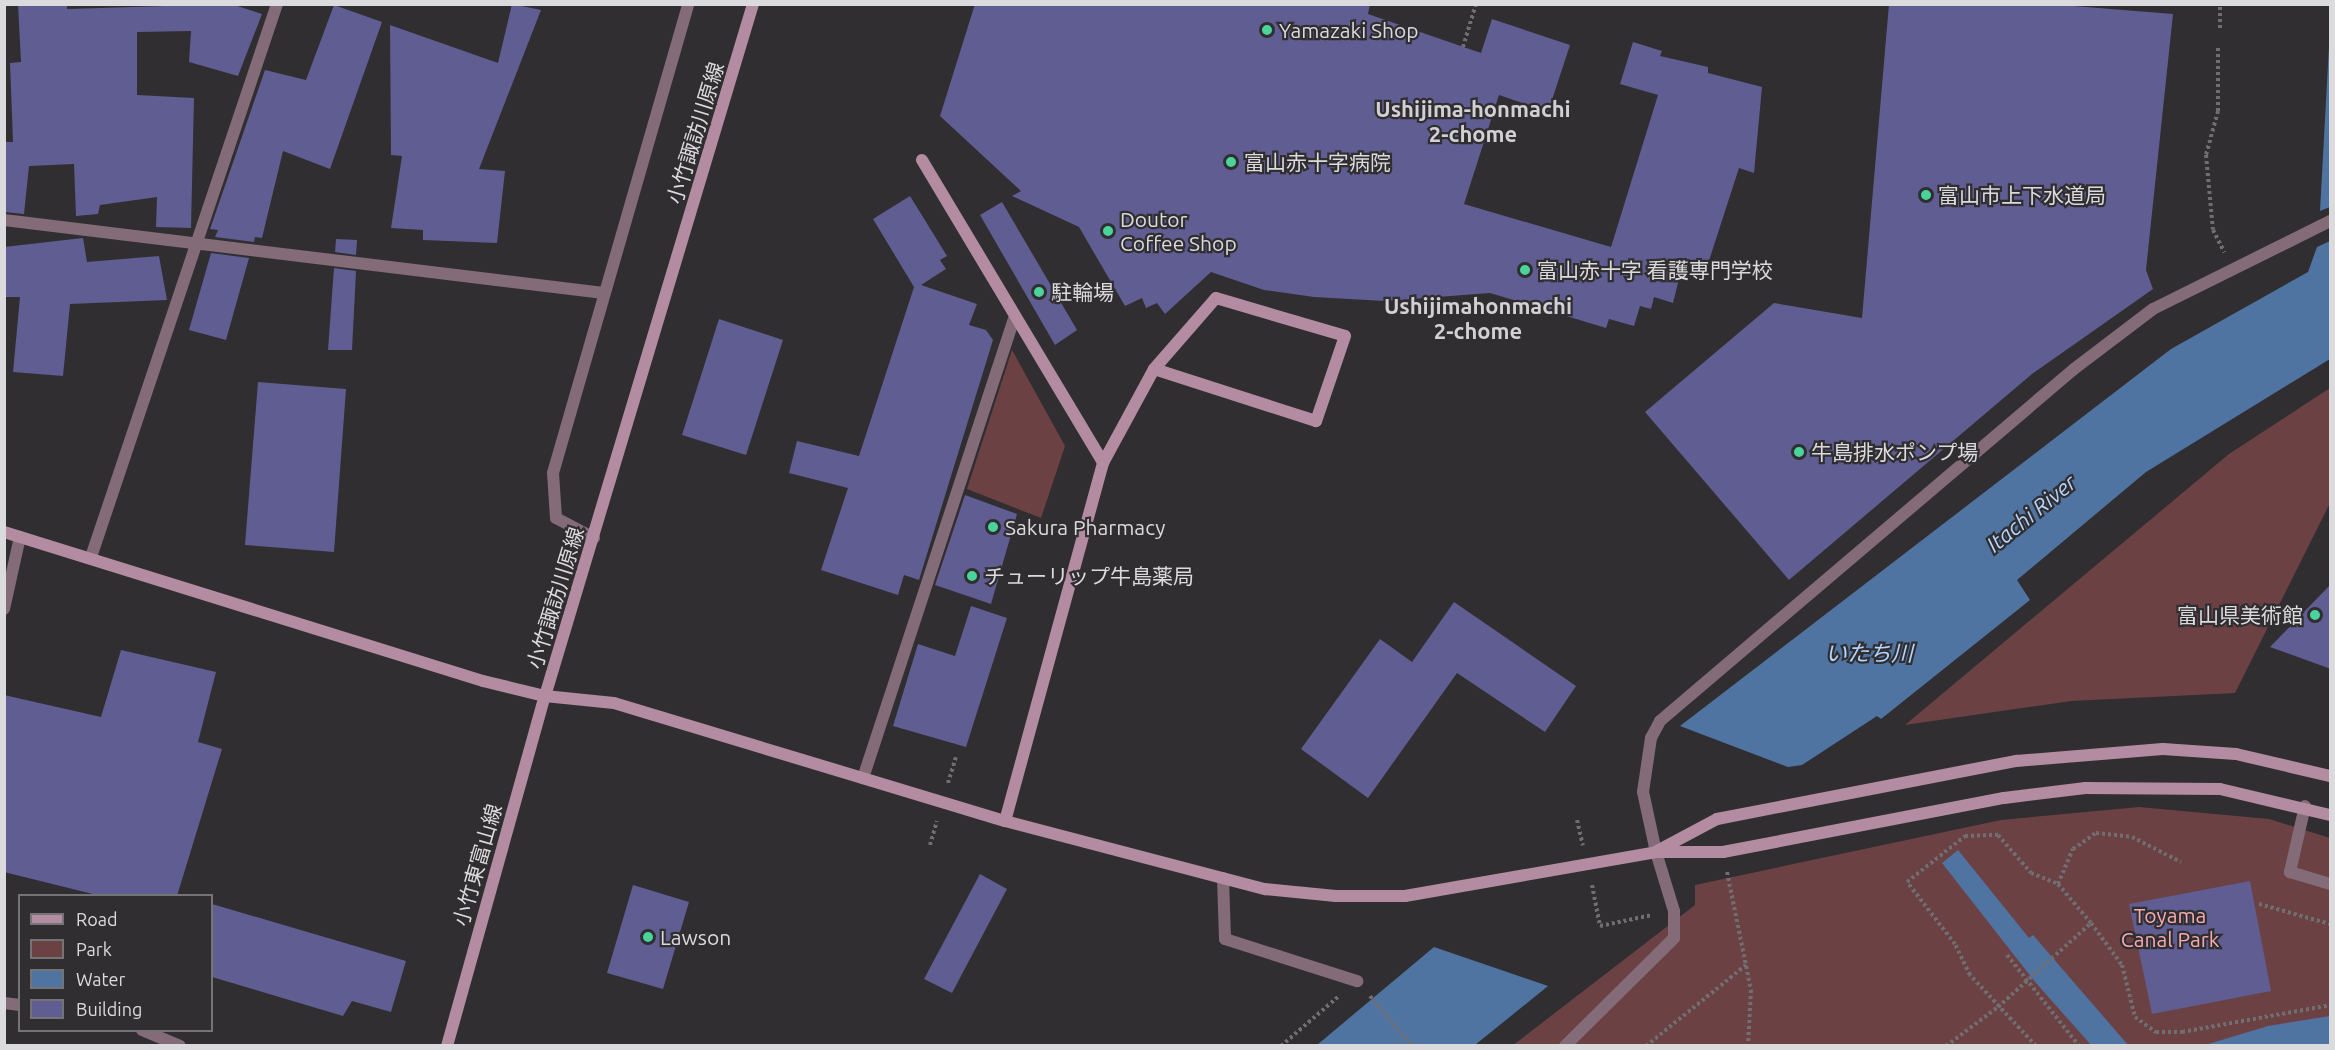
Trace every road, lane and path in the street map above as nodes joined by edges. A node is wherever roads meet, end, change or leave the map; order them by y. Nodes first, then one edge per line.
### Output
1 (278, 4) edge
2 (688, 4) edge
3 (753, 4) edge
4 (1476, 4) edge
5 (2220, 4) edge
6 (2220, 28) dead end
7 (1462, 47) dead end
8 (2218, 48) dead end
9 (922, 160) dead end
10 (4, 220) edge
11 (2331, 221) edge
12 (194, 245) junction
13 (2234, 268) junction
14 (604, 293) junction
15 (1014, 319) junction
16 (1154, 369) junction
17 (1103, 463) junction
18 (4, 532) edge
19 (20, 537) junction
20 (594, 538) junction
21 (90, 557) junction
22 (4, 609) edge
23 (545, 696) junction
24 (2331, 776) edge
25 (863, 778) junction
26 (2305, 806) junction
27 (2331, 815) edge
28 (1576, 820) dead end
29 (1005, 821) junction
30 (1656, 852) junction
31 (1723, 852) junction
32 (2181, 862) dead end
33 (1588, 864) junction
34 (1222, 878) junction
35 (2058, 884) junction
36 (2331, 884) edge
37 (2259, 904) dead end
38 (1674, 911) junction
39 (2091, 923) junction
40 (2331, 924) edge
41 (2007, 956) dead end
42 (1747, 964) junction
43 (1357, 981) joint
44 (1370, 996) dead end
45 (2331, 1005) edge
46 (1998, 1007) junction
47 (147, 1032) edge
48 (180, 1046) edge
49 (447, 1046) edge
50 (1281, 1046) edge
51 (1412, 1046) edge
52 (1565, 1046) edge
53 (1646, 1046) edge
54 (1748, 1046) edge
55 (1946, 1046) edge
56 (2036, 1046) edge
57 (2079, 1046) edge

1 - 12 street
2 - 14 street
3 - 20 street, 小竹諏訪川原線
4 - 7 path
5 - 6 path
8 - 13 path
9 - 15 street
10 - 12 street
11 - 13 street
12 - 14 street
12 - 21 street
13 - 30 street
14 - 20 street
15 - 17 street
15 - 25 street
16 - 16 street
16 - 17 street
17 - 29 street
18 - 19 street, 小竹諏訪川原線
19 - 21 street, 小竹諏訪川原線
19 - 22 street
20 - 23 street, 小竹諏訪川原線
21 - 23 street, 小竹諏訪川原線
23 - 25 street
23 - 49 street, 小竹東富山線
24 - 30 street
25 - 29 street
26 - 27 street
26 - 31 street
26 - 36 street
28 - 33 path
29 - 34 street
30 - 31 street
30 - 33 street
30 - 38 street
31 - 42 path
32 - 35 path
33 - 34 street
33 - 38 path
34 - 43 street
35 - 39 path
35 - 46 path
37 - 40 path
38 - 52 street
39 - 45 path
39 - 46 path
41 - 57 path
42 - 53 path
42 - 54 path
43 - 50 path
44 - 51 path
46 - 55 path
46 - 56 path
47 - 48 street

